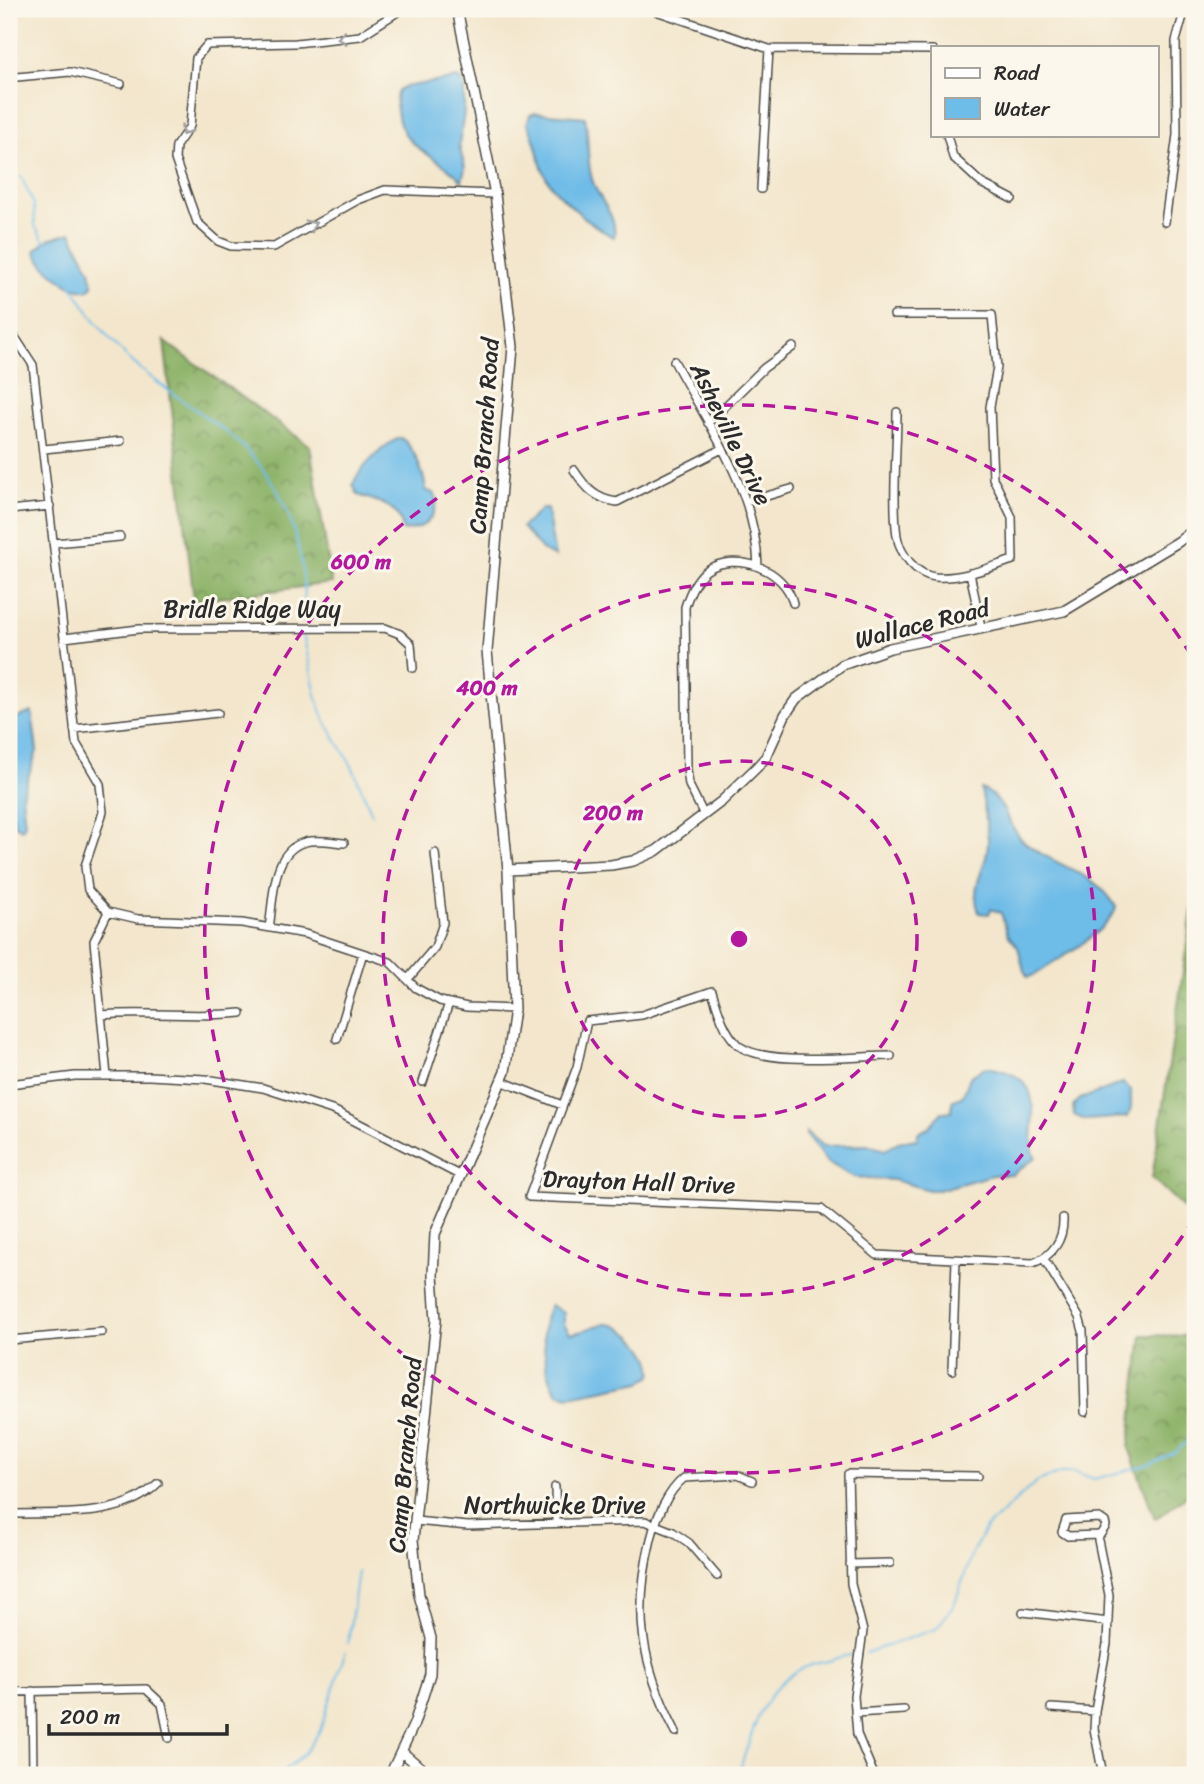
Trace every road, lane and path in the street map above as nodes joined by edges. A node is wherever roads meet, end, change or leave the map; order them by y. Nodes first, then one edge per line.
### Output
1 (402, 9) edge
2 (457, 9) edge
3 (650, 9) edge
4 (1185, 9) edge
5 (769, 49) junction
6 (931, 50) edge
7 (9, 74) edge
8 (121, 84) dead end
9 (947, 136) edge
10 (761, 189) dead end
11 (495, 194) junction
12 (1012, 199) dead end
13 (1165, 222) dead end
14 (894, 316) dead end
15 (9, 328) edge
16 (793, 347) dead end
17 (674, 361) dead end
18 (897, 412) dead end
19 (708, 423) junction
20 (121, 441) dead end
21 (44, 449) junction
22 (722, 449) junction
23 (574, 470) dead end
24 (791, 489) dead end
25 (746, 502) junction
26 (50, 506) junction
27 (9, 510) edge
28 (1195, 529) edge
29 (120, 537) dead end
30 (54, 543) junction
31 (758, 566) junction
32 (970, 573) junction
33 (793, 603) dead end
34 (981, 627) junction
35 (64, 638) junction
36 (413, 668) dead end
37 (218, 713) dead end
38 (74, 729) junction
39 (703, 813) junction
40 (344, 843) dead end
41 (435, 853) dead end
42 (508, 870) junction
43 (108, 912) junction
44 (270, 928) junction
45 (363, 953) junction
46 (408, 979) junction
47 (449, 1003) junction
48 (514, 1009) junction
49 (241, 1013) dead end
50 (101, 1015) junction
51 (337, 1039) dead end
52 (891, 1056) dead end
53 (107, 1076) junction
54 (501, 1081) junction
55 (423, 1082) dead end
56 (9, 1084) edge
57 (562, 1105) junction
58 (461, 1176) junction
59 (1063, 1218) dead end
60 (1044, 1259) junction
61 (956, 1260) junction
62 (102, 1332) dead end
63 (9, 1340) edge
64 (952, 1370) dead end
65 (1085, 1412) dead end
66 (978, 1476) dead end
67 (752, 1480) dead end
68 (158, 1483) dead end
69 (555, 1487) dead end
70 (9, 1514) edge
71 (415, 1521) junction
72 (556, 1522) junction
73 (655, 1524) junction
74 (1097, 1535) junction
75 (890, 1563) dead end
76 (850, 1564) junction
77 (717, 1576) dead end
78 (1023, 1612) dead end
79 (1109, 1622) junction
80 (32, 1691) junction
81 (9, 1692) edge
82 (1051, 1708) dead end
83 (904, 1710) dead end
84 (1095, 1711) junction
85 (855, 1713) junction
86 (676, 1732) dead end
87 (169, 1738) dead end
88 (402, 1752) junction
89 (33, 1775) edge
90 (390, 1775) edge
91 (429, 1775) edge
92 (874, 1775) edge
93 (1103, 1775) edge

1 -> 11 street
2 - 11 street, Camp Branch Road
3 - 5 street
4 - 13 street
5 - 6 street
5 - 10 street
7 - 8 street
9 - 12 street
11 - 42 street, Camp Branch Road
14 - 32 street
15 - 21 street
16 - 19 street
17 - 19 street, Asheville Drive
18 - 32 street
19 - 22 street, Asheville Drive
20 - 21 street
21 - 26 street
22 - 23 street
22 - 25 street, Asheville Drive
24 - 25 street
25 - 31 street, Asheville Drive
26 - 27 street
26 - 30 street
28 - 34 street, Wallace Road
29 - 30 street
30 - 35 street
31 - 33 street
31 - 39 street
32 - 34 street
34 - 39 street, Wallace Road
35 - 36 street, Bridle Ridge Way
35 - 38 street
37 - 38 street
38 - 43 street
39 - 42 street, Wallace Road
40 - 44 street
41 - 46 street
42 - 48 street, Camp Branch Road
43 - 44 street
43 - 50 street
44 - 45 street
45 - 46 street
45 - 51 street
46 - 47 street
47 - 48 street
47 - 55 street
48 - 54 street, Camp Branch Road
49 - 50 street
50 - 53 street
52 - 57 street, Drayton Hall Drive
53 - 56 street
53 - 58 street
54 - 57 street
54 - 58 street, Camp Branch Road
57 - 61 street, Drayton Hall Drive
58 - 71 street, Camp Branch Road
59 - 60 street
60 - 61 street, Drayton Hall Drive
60 - 65 street
61 - 64 street
62 - 63 street
66 - 76 street
67 - 73 street
68 - 70 street
69 - 72 street
71 - 72 street, Northwicke Drive
71 - 88 street, Camp Branch Road
72 - 73 street, Northwicke Drive
73 - 77 street, Northwicke Drive
73 - 86 street
74 - 74 street
74 - 79 street
75 - 76 street
76 - 85 street
78 - 79 street
79 - 84 street
80 - 81 street
80 - 87 street
80 - 89 street
82 - 84 street
83 - 85 street
84 - 93 street
85 - 92 street
88 - 90 street, Camp Branch Road
88 - 91 street

